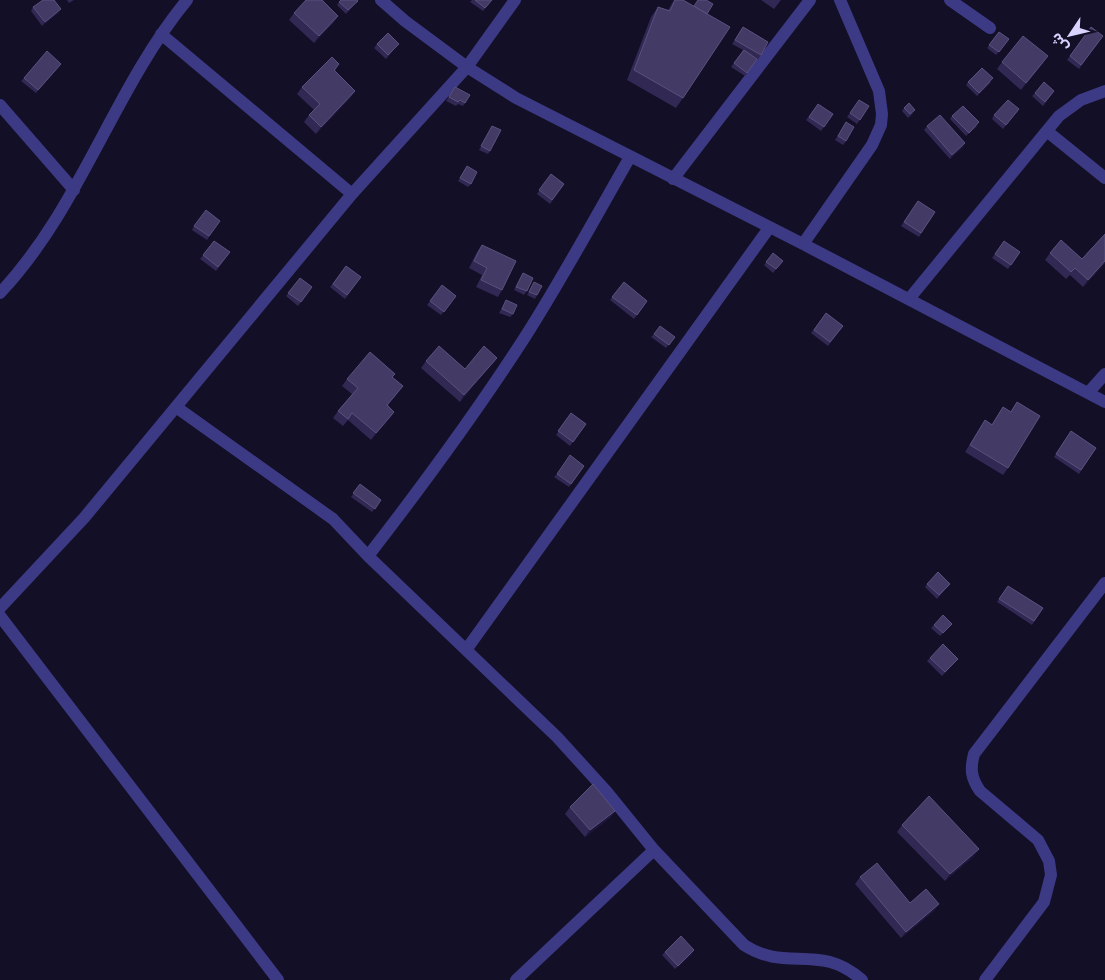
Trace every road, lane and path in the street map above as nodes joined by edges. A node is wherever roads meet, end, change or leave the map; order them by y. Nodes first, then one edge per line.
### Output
1 (187, 0) edge
2 (381, 0) edge
3 (515, 0) edge
4 (810, 0) edge
5 (840, 0) edge
6 (950, 0) edge
7 (990, 28) dead end
8 (162, 34) junction
9 (467, 68) junction
10 (1105, 91) edge
11 (0, 105) edge
12 (1048, 132) junction
13 (630, 157) junction
14 (673, 178) junction
15 (1105, 178) edge
16 (74, 190) junction
17 (352, 194) junction
18 (769, 228) junction
19 (802, 244) junction
20 (0, 293) edge
21 (909, 299) junction
22 (1105, 374) edge
23 (1088, 393) junction
24 (1105, 402) edge
25 (176, 407) junction
26 (368, 556) junction
27 (1105, 583) edge
28 (0, 608) edge
29 (0, 616) edge
30 (466, 650) junction
31 (654, 850) junction
32 (278, 980) edge
33 (516, 980) edge
34 (862, 980) edge
35 (985, 980) edge

1 - 8 street
2 - 9 street
3 - 9 street
4 - 14 street
5 - 19 street
6 - 7 street
8 - 16 street
8 - 17 street
9 - 13 street
9 - 17 street
10 - 12 street
11 - 16 street
12 - 15 street
12 - 21 street
13 - 14 street
13 - 26 street
14 - 18 street
16 - 20 street
17 - 25 street
18 - 19 street
18 - 30 street
19 - 21 street
21 - 23 street
22 - 23 street
23 - 24 street
25 - 26 street
25 - 28 street
26 - 30 street
27 - 35 street
29 - 32 street
30 - 31 street
31 - 33 street
31 - 34 street

